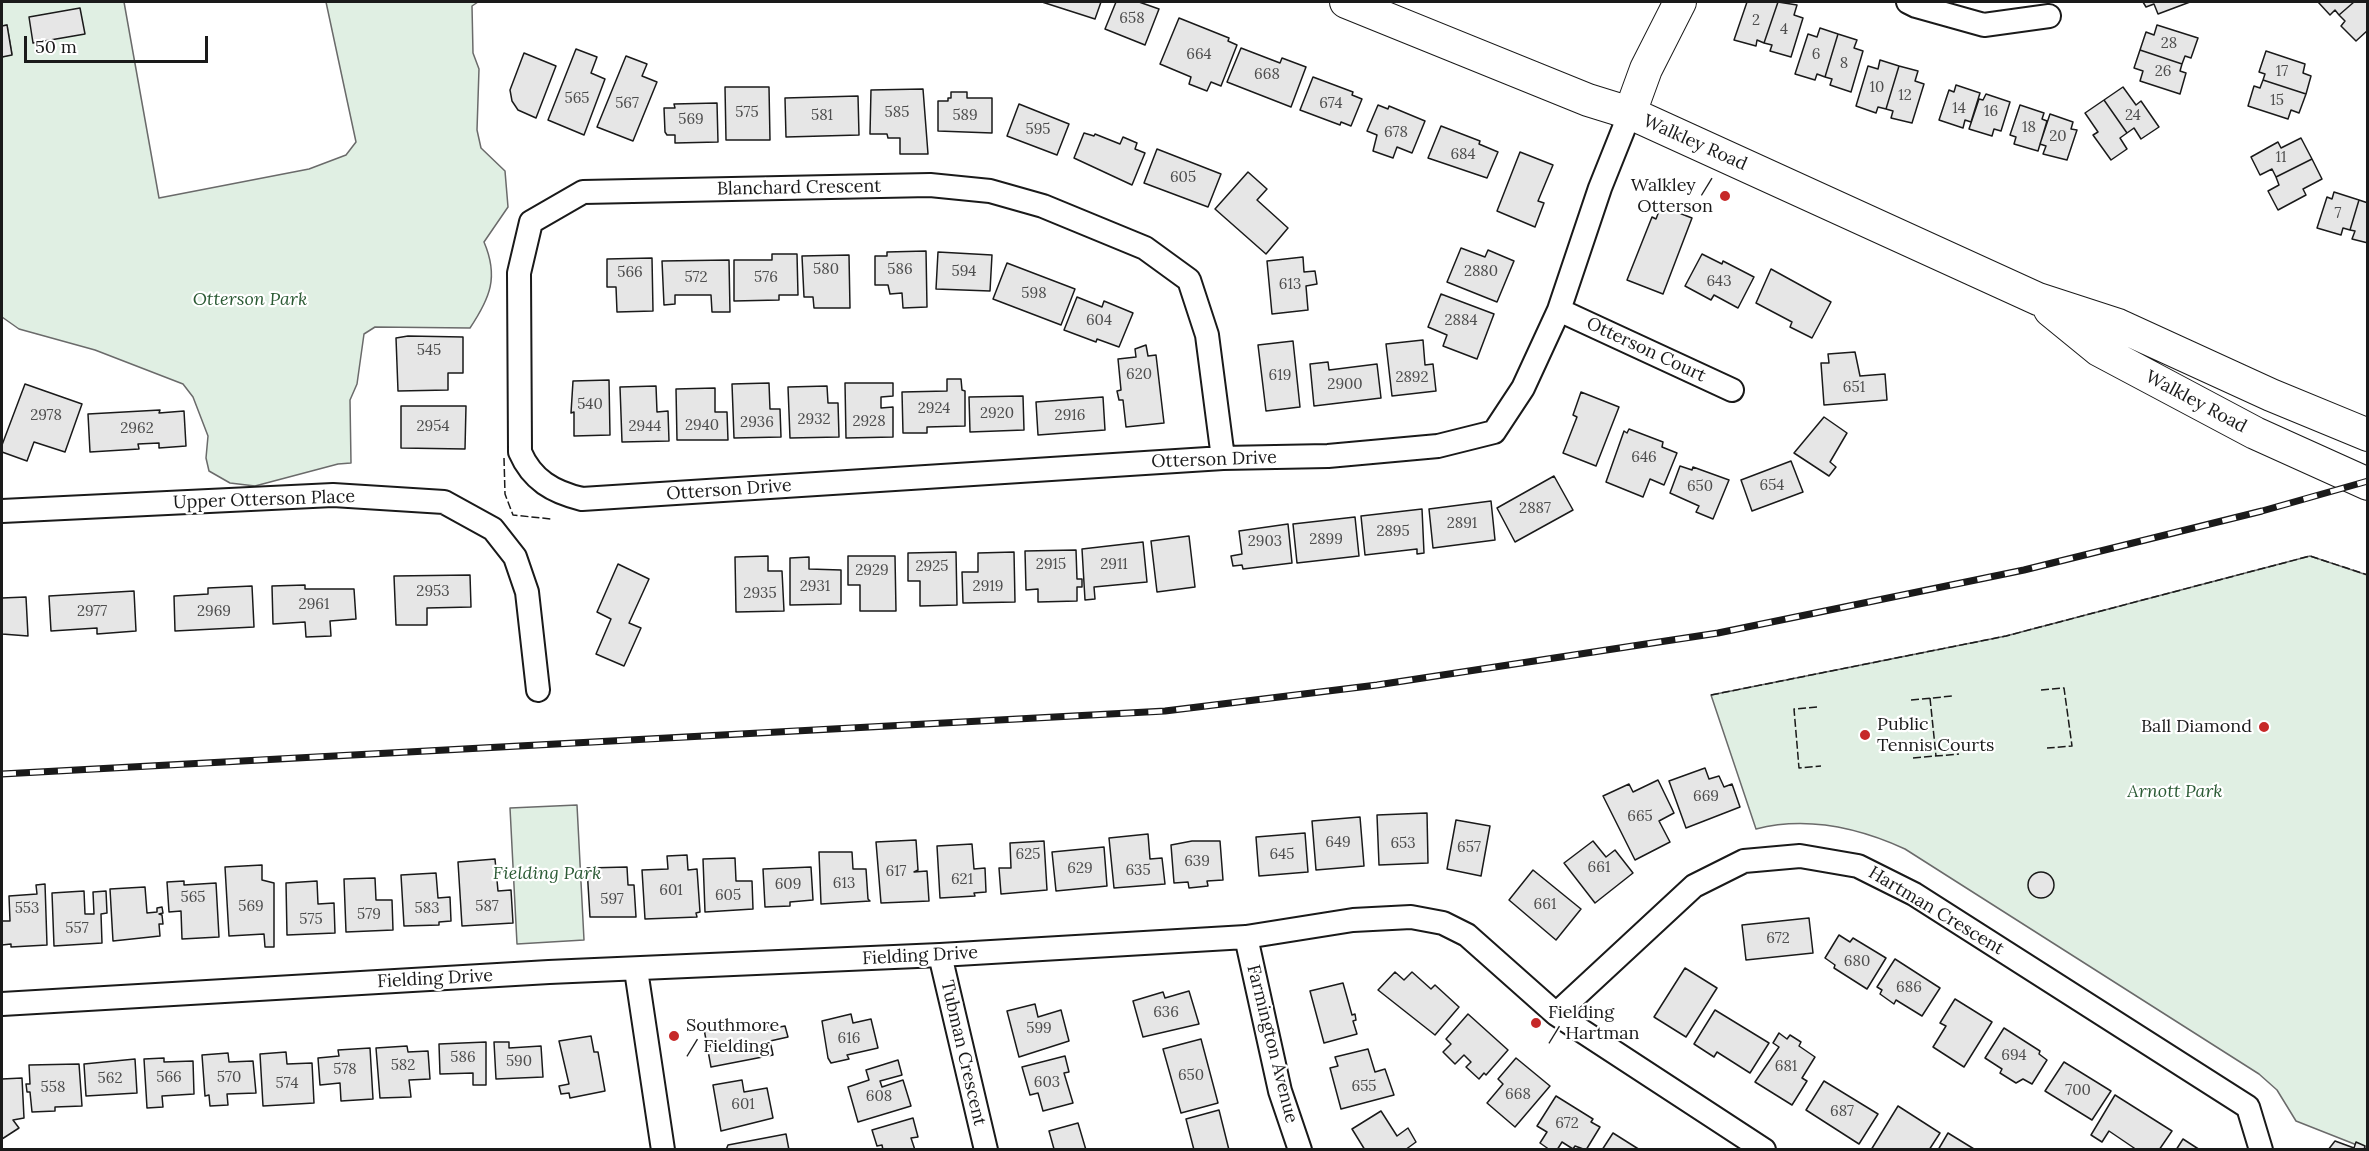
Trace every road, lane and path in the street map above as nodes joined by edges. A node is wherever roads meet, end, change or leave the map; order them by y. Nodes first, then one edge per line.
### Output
1 (1346, 2) edge
2 (1680, 2) edge
3 (1908, 2) edge
4 (2049, 16) dead end
5 (1630, 113) junction
6 (2038, 299) junction
7 (1559, 310) junction
8 (1732, 390) dead end
9 (2367, 435) edge
10 (1222, 458) junction
11 (2367, 484) edge
12 (585, 499) joint
13 (2, 511) edge
14 (538, 690) dead end
15 (1246, 937) junction
16 (940, 955) junction
17 (636, 970) junction
18 (2, 1004) edge
19 (1556, 1014) junction
20 (663, 1149) edge
21 (986, 1149) edge
22 (1300, 1149) edge
23 (1764, 1149) edge
24 (2262, 1149) edge

1 - 5 main road, Walkley Road
2 - 5 main road
3 - 4 street
5 - 6 main road, Walkley Road
5 - 7 street, Otterson Drive
6 - 9 main road, Walkley Road
6 - 11 main road, Walkley Road
7 - 8 street, Otterson Court
7 - 10 street, Otterson Drive
10 - 12 street, Otterson Drive
10 - 12 street, Blanchard Crescent
13 - 14 street, Upper Otterson Place
15 - 16 street, Fielding Drive
15 - 19 street, Fielding Drive
15 - 22 street, Farmington Avenue
16 - 17 street, Fielding Drive
16 - 21 street, Tubman Crescent
17 - 18 street, Fielding Drive
17 - 20 street
19 - 23 street, Fielding Drive
19 - 24 street, Hartman Crescent

